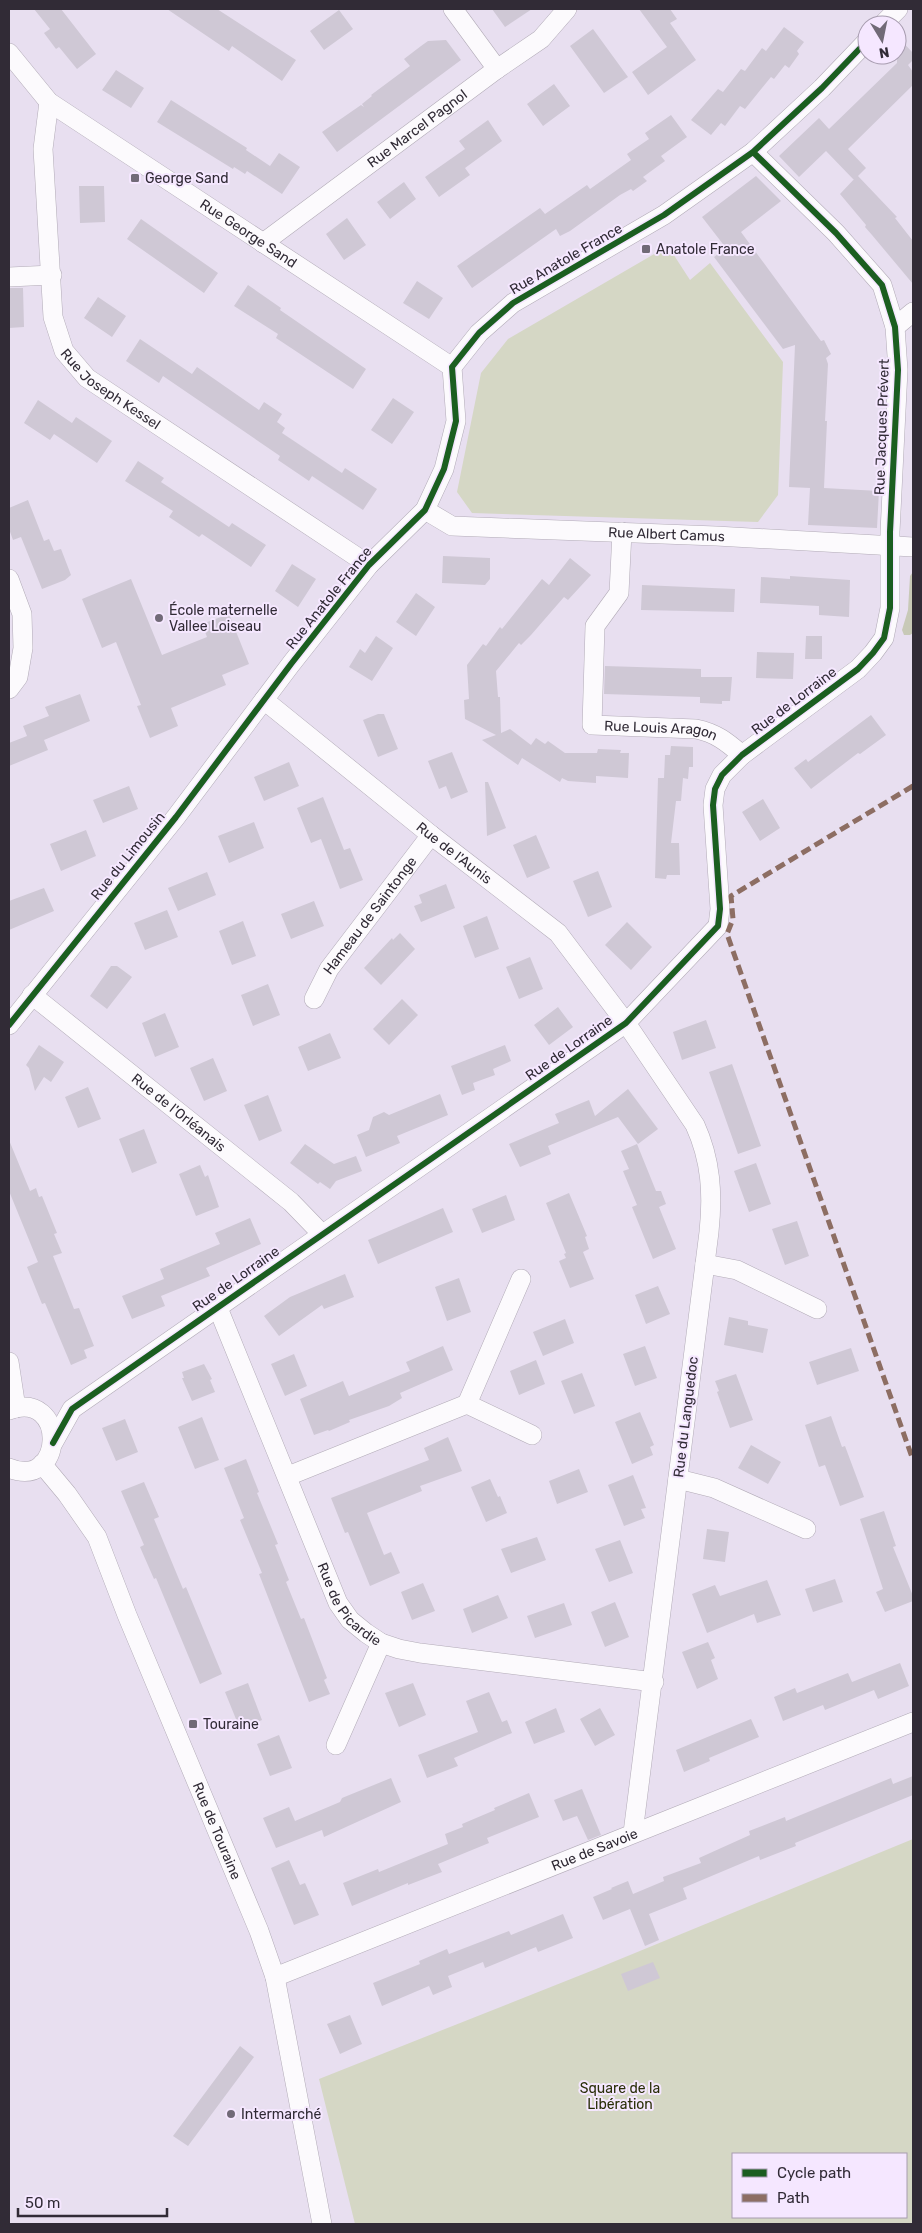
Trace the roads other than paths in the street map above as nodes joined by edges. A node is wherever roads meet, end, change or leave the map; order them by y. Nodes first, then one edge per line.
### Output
1 (453, 9) edge
2 (568, 9) edge
3 (857, 51) edge
4 (9, 53) edge
5 (497, 69) junction
6 (49, 102) junction
7 (754, 152) junction
8 (263, 243) junction
9 (52, 275) junction
10 (9, 277) edge
11 (913, 312) edge
12 (895, 327) junction
13 (452, 366) junction
14 (425, 510) junction
15 (622, 532) junction
16 (891, 546) junction
17 (913, 547) edge
18 (369, 565) junction
19 (9, 579) edge
20 (9, 689) edge
21 (264, 700) junction
22 (742, 755) junction
23 (432, 835) junction
24 (32, 995) junction
25 (314, 999) dead end
26 (626, 1023) junction
27 (9, 1025) edge
28 (321, 1234) junction
29 (705, 1264) junction
30 (521, 1279) dead end
31 (218, 1308) junction
32 (817, 1309) dead end
33 (9, 1362) edge
34 (467, 1404) junction
35 (19, 1409) edge
36 (72, 1409) junction
37 (532, 1435) dead end
38 (53, 1443) junction
39 (42, 1464) junction
40 (9, 1468) edge
41 (288, 1476) junction
42 (678, 1479) junction
43 (806, 1529) dead end
44 (381, 1643) junction
45 (654, 1682) junction
46 (913, 1722) edge
47 (336, 1745) dead end
48 (633, 1833) junction
49 (275, 1977) junction
50 (322, 2224) edge

1 - 5 street
2 - 5 street, Rue Marcel Pagnol
3 - 7 street, Rue Anatole France
4 - 6 street, Rue George Sand
5 - 8 street, Rue Marcel Pagnol
6 - 8 street, Rue George Sand
6 - 9 street, Rue Joseph Kessel
7 - 12 street, Rue Jacques Prévert
7 - 13 street, Rue Anatole France
8 - 13 street, Rue George Sand
9 - 10 street
9 - 18 street, Rue Joseph Kessel
11 - 12 street
12 - 16 street, Rue Jacques Prévert
13 - 14 street, Rue Anatole France
14 - 15 street, Rue Albert Camus
14 - 18 street, Rue Anatole France
15 - 16 street, Rue Albert Camus
15 - 22 street, Rue Louis Aragon
16 - 17 street, Rue Albert Camus
16 - 22 street, Rue de Lorraine
18 - 21 street, Rue Anatole France
19 - 20 street
21 - 23 street, Rue de l'Aunis
21 - 24 street, Rue du Limousin
22 - 26 street, Rue de Lorraine
23 - 25 street, Hameau de Saintonge
23 - 26 street, Rue de l'Aunis
24 - 27 street, Rue du Limousin
24 - 28 street, Rue de l'Orléanais
26 - 28 street, Rue de Lorraine
26 - 29 street, Rue du Languedoc
28 - 31 street, Rue de Lorraine
29 - 32 street
29 - 42 street, Rue du Languedoc
30 - 34 street
31 - 36 street, Rue de Lorraine
31 - 41 street, Rue de Picardie
33 - 35 street
34 - 37 street
34 - 41 street
35 - 36 street
35 - 38 street
36 - 38 street, Rue de Lorraine
38 - 39 street, Rue de Lorraine
39 - 40 street
39 - 49 street, Rue de Touraine
41 - 44 street, Rue de Picardie
42 - 43 street
42 - 45 street, Rue du Languedoc
44 - 45 street, Rue de Picardie
44 - 47 street
45 - 48 street, Rue du Languedoc
46 - 48 street, Rue de Savoie
48 - 49 street, Rue de Savoie
49 - 50 street, Rue de Touraine

